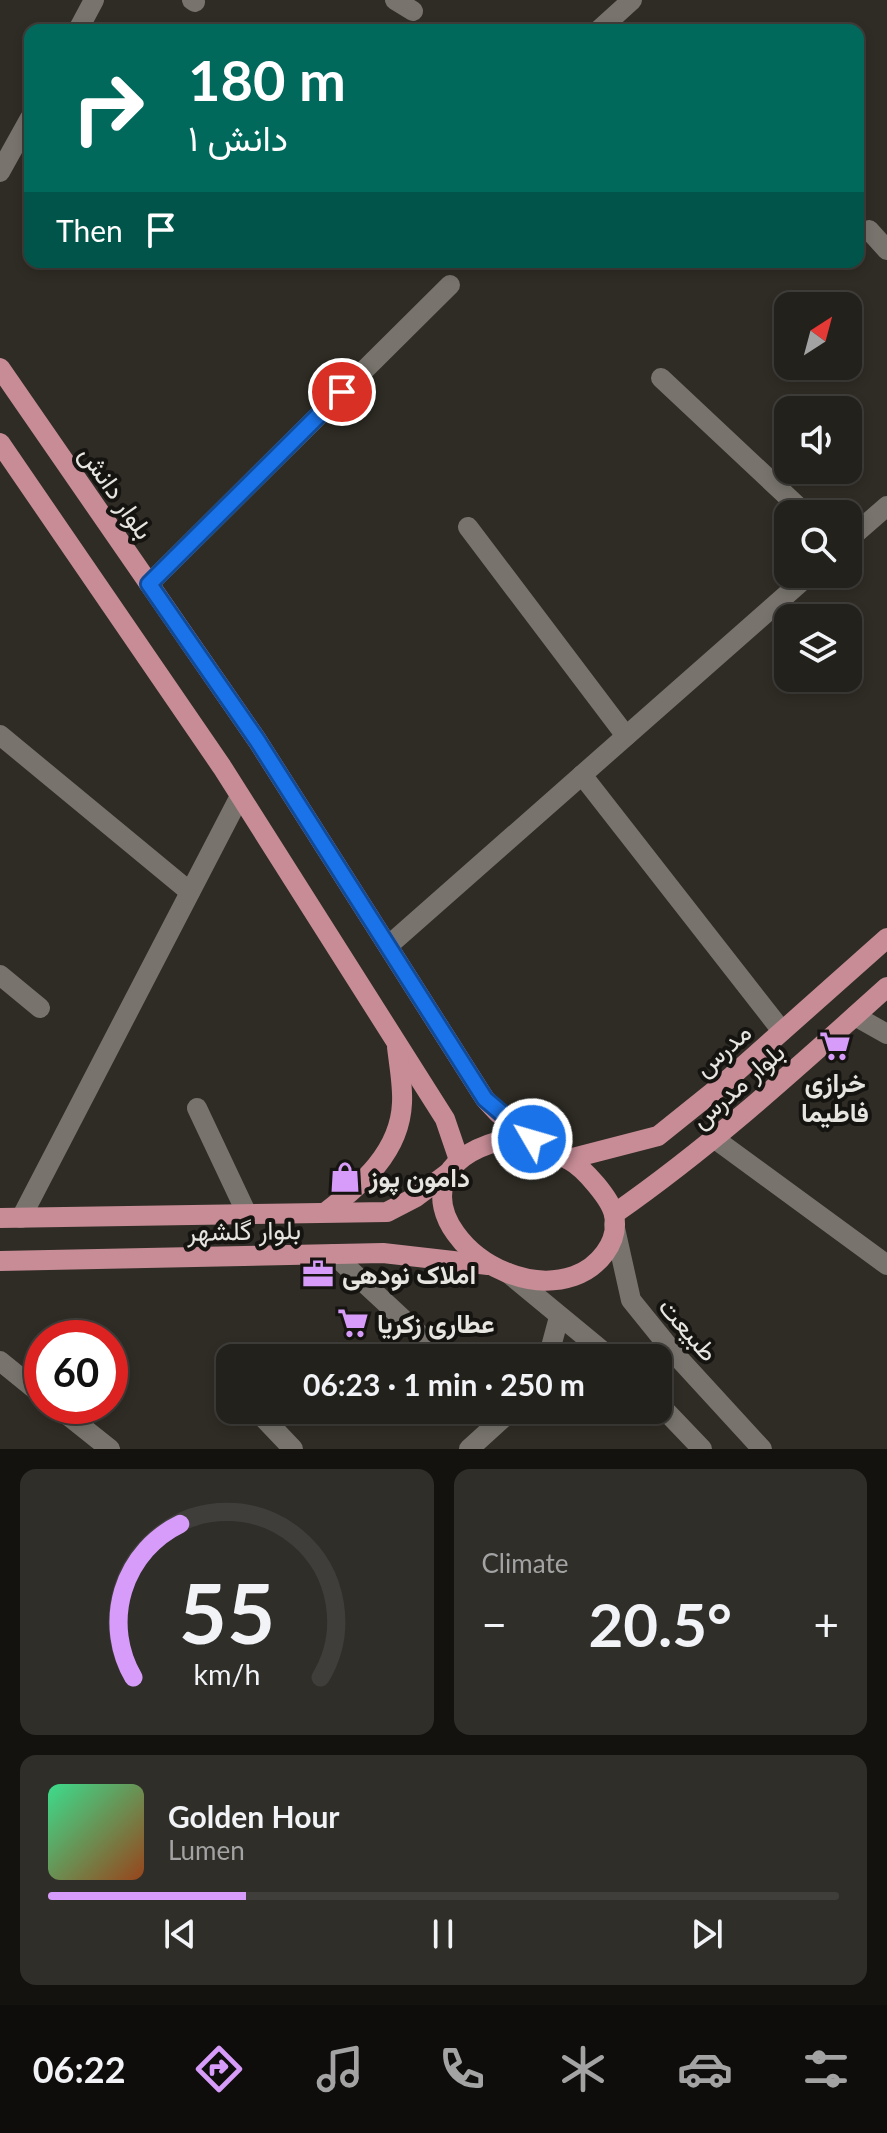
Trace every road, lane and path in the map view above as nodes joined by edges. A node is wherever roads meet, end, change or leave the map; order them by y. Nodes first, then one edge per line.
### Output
1 (94, 0) edge
2 (395, 0) edge
3 (632, 0) edge
4 (413, 11) dead end
5 (82, 24) edge
6 (606, 24) edge
7 (24, 129) edge
8 (0, 172) edge
9 (869, 230) dead end
10 (887, 250) edge
11 (450, 285) dead end
12 (0, 368) edge
13 (661, 378) dead end
14 (0, 443) edge
15 (791, 500) edge
16 (887, 506) edge
17 (468, 527) dead end
18 (862, 528) edge
19 (149, 584) junction
20 (794, 588) edge
21 (0, 735) edge
22 (626, 736) junction
23 (582, 775) junction
24 (240, 796) junction
25 (190, 892) junction
26 (887, 938) edge
27 (388, 946) junction
28 (0, 975) edge
29 (887, 987) edge
30 (40, 1008) dead end
31 (855, 1016) junction
32 (782, 1031) junction
33 (887, 1034) edge
34 (397, 1043) junction
35 (197, 1108) dead end
36 (715, 1139) junction
37 (549, 1152) junction
38 (569, 1159) junction
39 (454, 1166) junction
40 (326, 1212) junction
41 (247, 1214) junction
42 (0, 1218) edge
43 (21, 1218) junction
44 (614, 1219) junction
45 (333, 1254) junction
46 (0, 1261) edge
47 (488, 1265) junction
48 (887, 1265) edge
49 (508, 1273) junction
50 (559, 1317) junction
51 (430, 1344) edge
52 (552, 1344) edge
53 (588, 1344) edge
54 (0, 1361) edge
55 (24, 1380) edge
56 (672, 1418) edge
57 (79, 1424) edge
58 (269, 1424) edge
59 (495, 1424) edge
60 (110, 1449) edge
61 (293, 1449) edge
62 (469, 1449) edge
63 (702, 1449) edge
64 (762, 1449) edge

1 - 5 street
2 - 4 street
3 - 6 street
7 - 8 street
9 - 10 street
11 - 19 street
12 - 19 main road, بلوار دانش
13 - 15 street
14 - 24 main road
16 - 18 street
17 - 22 street
19 - 27 main road, بلوار دانش
20 - 22 street
21 - 25 street
22 - 23 street
23 - 27 street
23 - 32 street
24 - 25 street
24 - 34 main road
25 - 43 street
26 - 32 main road, مدرس
27 - 37 main road, بلوار دانش
28 - 30 street
29 - 31 main road, بلوار مدرس
31 - 33 street
31 - 36 main road, بلوار مدرس
32 - 38 main road, مدرس
34 - 39 main road
34 - 40 main road
35 - 41 street
36 - 44 main road, بلوار مدرس
36 - 48 street
37 - 38 main road
37 - 39 main road
38 - 44 main road
39 - 40 main road, بلوار گلشهر
39 - 47 main road
40 - 41 main road, بلوار گلشهر
41 - 43 main road, بلوار گلشهر
42 - 43 main road, بلوار گلشهر
44 - 49 main road
44 - 64 street, طبیعت
45 - 46 main road, بلوار گلشهر
45 - 47 main road, بلوار گلشهر
45 - 51 street
47 - 49 main road
49 - 50 street
50 - 52 street
50 - 53 street
54 - 55 street
56 - 63 street
57 - 60 street
58 - 61 street
59 - 62 street

